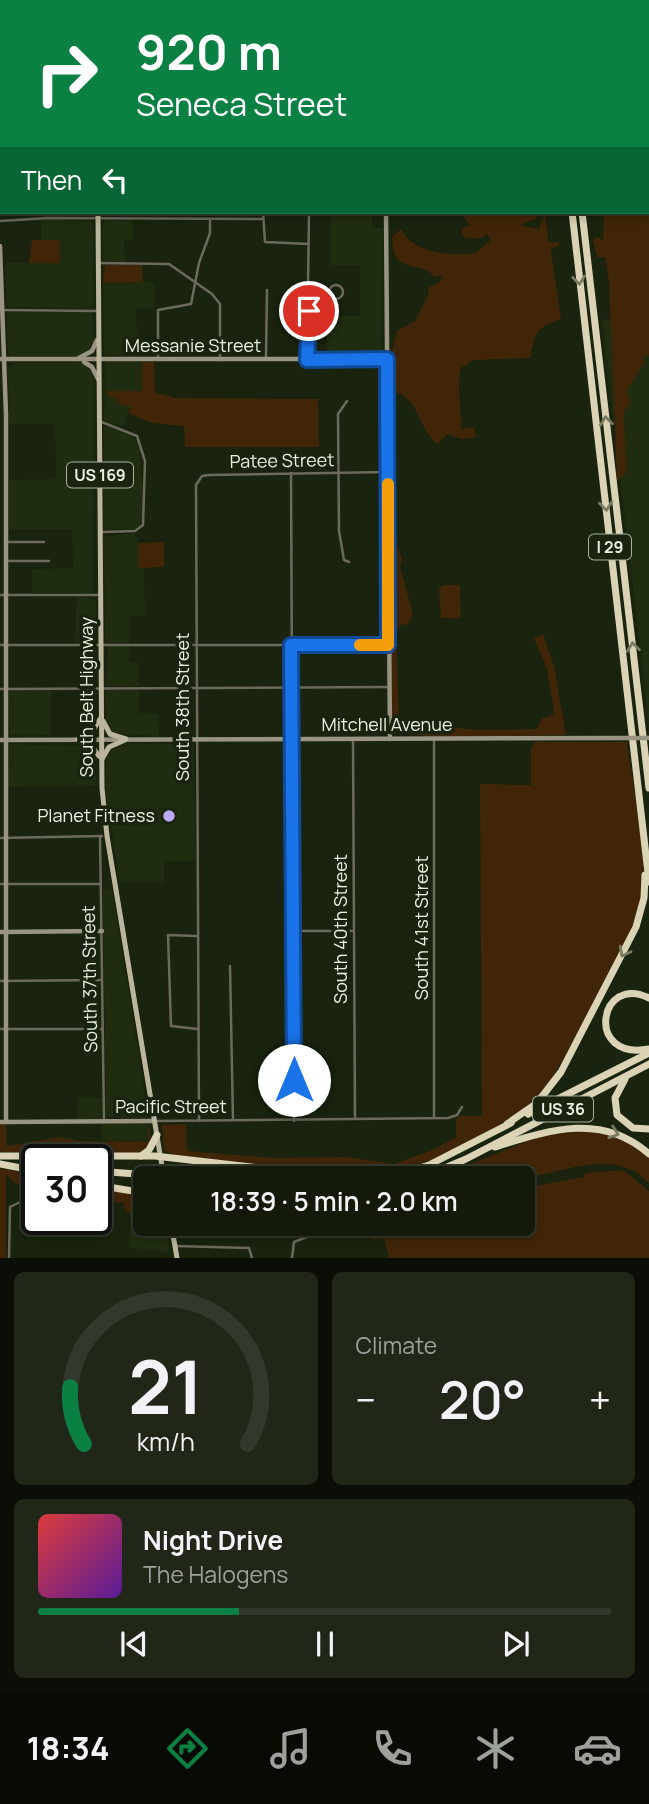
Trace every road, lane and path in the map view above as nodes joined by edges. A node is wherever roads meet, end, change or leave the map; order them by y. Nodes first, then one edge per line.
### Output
1 (98, 214) edge
2 (263, 214) edge
3 (309, 214) edge
4 (386, 214) edge
5 (572, 214) edge
6 (582, 214) edge
7 (210, 219) junction
8 (263, 219) junction
9 (98, 220) junction
10 (0, 221) edge
11 (309, 244) junction
12 (0, 246) edge
13 (98, 263) junction
14 (196, 284) junction
15 (267, 290) dead end
16 (309, 295) junction
17 (329, 295) junction
18 (3, 310) junction
19 (99, 311) junction
20 (99, 336) junction
21 (2, 359) edge
22 (387, 359) junction
23 (73, 360) junction
24 (99, 360) junction
25 (266, 360) junction
26 (307, 360) junction
27 (158, 361) junction
28 (220, 361) junction
29 (99, 384) junction
30 (347, 401) dead end
31 (99, 421) junction
32 (290, 472) junction
33 (388, 472) junction
34 (339, 473) junction
35 (195, 499) joint
36 (100, 532) junction
37 (5, 542) junction
38 (44, 542) dead end
39 (3, 549) edge
40 (5, 561) junction
41 (49, 561) dead end
42 (349, 562) dead end
43 (2, 595) edge
44 (100, 595) junction
45 (100, 644) junction
46 (195, 645) junction
47 (291, 645) junction
48 (388, 645) junction
49 (3, 646) edge
50 (291, 687) junction
51 (389, 687) junction
52 (196, 688) junction
53 (3, 689) edge
54 (101, 689) junction
55 (101, 717) junction
56 (390, 726) junction
57 (434, 738) junction
58 (649, 738) edge
59 (78, 739) junction
60 (101, 739) junction
61 (126, 739) junction
62 (353, 739) junction
63 (390, 739) junction
64 (405, 739) junction
65 (3, 740) edge
66 (195, 740) junction
67 (292, 740) junction
68 (101, 762) junction
69 (649, 788) edge
70 (103, 836) junction
71 (0, 838) edge
72 (7, 838) junction
73 (644, 839) junction
74 (649, 882) edge
75 (3, 884) edge
76 (101, 884) junction
77 (102, 931) junction
78 (292, 931) junction
79 (354, 931) junction
80 (3, 932) edge
81 (197, 936) junction
82 (230, 966) dead end
83 (102, 980) junction
84 (3, 981) edge
85 (649, 998) edge
86 (3, 1028) edge
87 (102, 1029) junction
88 (197, 1029) junction
89 (649, 1051) edge
90 (649, 1064) edge
91 (634, 1072) junction
92 (3, 1075) edge
93 (462, 1107) dead end
94 (434, 1118) junction
95 (355, 1119) junction
96 (155, 1121) junction
97 (198, 1121) junction
98 (233, 1121) junction
99 (294, 1121) junction
100 (3, 1122) edge
101 (104, 1122) junction
102 (508, 1124) junction
103 (649, 1129) edge
104 (157, 1135) junction
105 (160, 1152) junction
106 (477, 1153) junction
107 (649, 1154) edge
108 (141, 1156) junction
109 (0, 1159) edge
110 (21, 1161) edge
111 (21, 1166) edge
112 (162, 1166) edge
113 (247, 1166) edge
114 (422, 1166) edge
115 (448, 1166) edge
116 (112, 1170) edge
117 (133, 1172) edge
118 (112, 1188) edge
119 (133, 1191) edge
120 (21, 1202) edge
121 (174, 1236) edge
122 (309, 1236) edge
123 (175, 1246) junction
124 (9, 1258) edge
125 (177, 1258) edge
126 (252, 1258) edge
127 (292, 1258) edge

1 - 9 main road, South Belt Highway / US 169
2 - 8 street
3 - 11 street
4 - 22 street
5 -> 73 highway, I 29
69 -> 6 highway, I 29
7 - 8 street
7 - 9 street
7 - 14 street
8 - 11 street
9 - 10 street
9 - 13 main road, South Belt Highway / US 169
11 - 16 street
12 - 18 street
13 - 14 street
13 - 19 main road, South Belt Highway / US 169
14 - 27 street
14 - 28 street
15 - 25 street
16 - 17 street
16 - 26 street
17 - 17 street
18 - 19 street
18 - 21 street
19 - 20 main road, South Belt Highway / US 169
20 - 23 street
20 - 24 main road, South Belt Highway / US 169
21 - 23 street, Messanie Street
21 - 37 street
22 - 26 street, Messanie Street
22 - 33 street
23 - 24 street, Messanie Street
23 - 29 street
24 - 27 street, Messanie Street
24 - 29 main road, South Belt Highway / US 169
25 - 26 street, Messanie Street
25 - 28 street, Messanie Street
27 - 28 street, Messanie Street
29 - 31 main road, South Belt Highway / US 169
30 - 34 street
31 - 36 main road, South Belt Highway / US 169
31 - 36 street
32 - 34 street, Patee Street
32 - 35 street, Patee Street
32 - 47 street
33 - 34 street, Patee Street
33 - 48 street
34 - 42 street
35 - 46 street, South 38th Street
36 - 44 main road, South Belt Highway / US 169
37 - 38 street
37 - 39 street
39 - 40 street
40 - 41 street
40 - 43 street
43 - 44 street
43 - 49 street
44 - 45 main road, South Belt Highway / US 169
45 - 46 street
45 - 49 street
45 - 54 main road, South Belt Highway / US 169
46 - 47 street
46 - 52 street, South 38th Street
47 - 48 street
47 - 50 street
48 - 51 street
49 - 53 street
50 - 51 street
50 - 52 street
50 - 67 street
51 - 56 street
52 - 54 street
52 - 66 street, South 38th Street
53 - 54 street
53 - 65 street
54 - 55 main road, South Belt Highway / US 169
55 - 59 main road
55 - 60 main road, South Belt Highway / US 169
55 - 61 main road
56 - 63 street
56 - 64 street
57 - 58 street, Mitchell Avenue, bridge
57 - 64 street, Mitchell Avenue
57 - 94 street, South 41st Street
59 - 60 street, Mitchell Avenue
59 - 65 street, Mitchell Avenue
59 - 68 main road
60 - 61 street, Mitchell Avenue
60 - 68 main road, South Belt Highway / US 169
61 - 66 street, Mitchell Avenue
61 - 68 main road
62 - 63 street, Mitchell Avenue
62 - 67 street, Mitchell Avenue
62 - 79 street, South 40th Street
63 - 64 street, Mitchell Avenue
65 - 72 street
66 - 67 street, Mitchell Avenue
66 - 81 street, South 38th Street
67 - 78 street
68 - 70 main road, South Belt Highway / US 169
70 - 72 street
70 - 76 street, South 37th Street
70 - 96 main road, South Belt Highway / US 169
71 - 72 street
72 - 75 street
73 - 74 highway, I 29
73 -> 102 highway
75 - 76 street
75 - 80 street
76 - 77 street, South 37th Street
77 - 80 street
77 - 83 street, South 37th Street
78 - 79 street
78 - 99 street
79 - 95 street, South 40th Street
80 - 84 street
81 - 88 street, South 38th Street
81 - 88 street
82 - 98 street
83 - 84 street
83 - 87 street, South 37th Street
84 - 86 street
85 - 89 highway
86 - 87 street
86 - 92 street
87 - 101 street, South 37th Street
88 - 97 street, South 38th Street
89 - 102 highway, US 36
90 - 91 highway, US 36
91 - 103 highway
91 - 106 highway, US 36
92 - 100 street
93 - 94 street, Pacific Street
94 - 95 street, Pacific Street
95 - 99 street, Pacific Street
96 - 97 street, Pacific Street
96 - 101 street, Pacific Street
96 - 104 main road, South Belt Highway / US 169
97 - 98 street, Pacific Street
98 - 99 street, Pacific Street
100 - 101 street, Pacific Street
102 - 114 highway, US 36
104 - 105 main road, South Belt Highway / US 169
104 - 108 highway
105 - 108 highway
105 - 112 main road, South Belt Highway / US 169
105 - 113 highway
106 -> 107 highway
106 - 115 highway, US 36
108 - 109 highway
109 - 110 highway
109 - 111 highway
116 - 117 highway, bridge
118 - 119 highway
120 - 124 street
121 - 123 main road
122 - 127 street
123 - 125 main road
123 - 126 street

